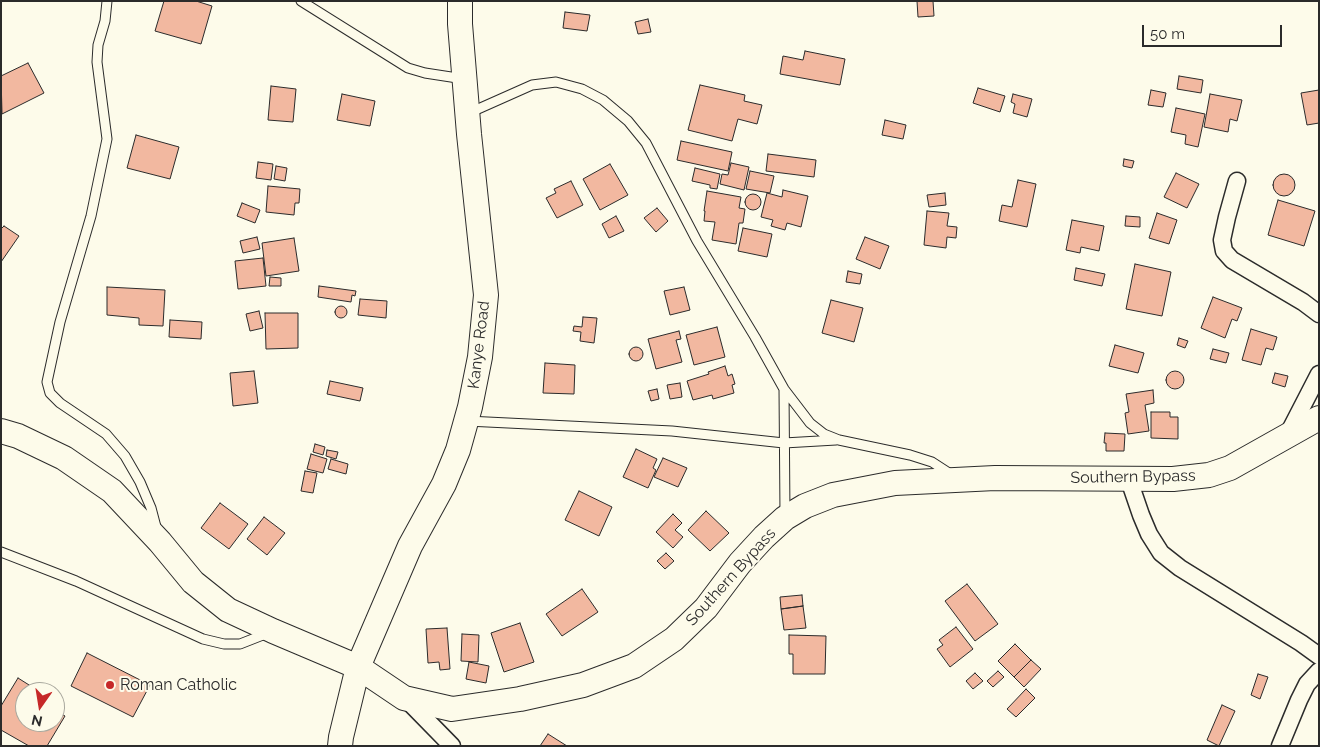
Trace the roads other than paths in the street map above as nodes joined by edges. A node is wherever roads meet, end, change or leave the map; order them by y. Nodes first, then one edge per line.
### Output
1 (108, 1) edge
2 (301, 1) edge
3 (460, 1) edge
4 (464, 79) junction
5 (468, 114) junction
6 (1238, 181) dead end
7 (1319, 314) edge
8 (1319, 374) edge
9 (784, 389) junction
10 (1319, 418) edge
11 (466, 421) junction
12 (1, 431) edge
13 (1287, 436) junction
14 (839, 440) junction
15 (784, 443) junction
16 (959, 480) junction
17 (1129, 480) junction
18 (785, 518) junction
19 (160, 542) junction
20 (1, 552) edge
21 (273, 631) junction
22 (1319, 656) edge
23 (358, 667) junction
24 (1319, 671) edge
25 (404, 698) junction
26 (340, 746) edge
27 (452, 746) edge
28 (1280, 746) edge

1 - 19 lane
2 - 4 lane
3 - 4 street, Kanye Road
4 - 5 street, Kanye Road
5 - 9 lane
5 - 11 street, Kanye Road
6 - 7 street
8 - 13 street
9 - 14 lane
9 - 15 lane
10 - 13 street, Southern Bypass
11 - 15 lane
11 - 23 street, Kanye Road
12 - 19 street, Southern Bypass
13 - 17 street, Southern Bypass
14 - 15 lane
14 - 16 lane
15 - 18 lane
16 - 17 street, Southern Bypass
16 - 18 street, Southern Bypass
17 - 22 street
18 - 25 street, Southern Bypass
19 - 21 street, Southern Bypass
20 - 21 lane
21 - 23 street, Southern Bypass
23 - 25 street, Southern Bypass
23 - 26 street, Kanye Road
24 - 28 street
25 - 27 street

